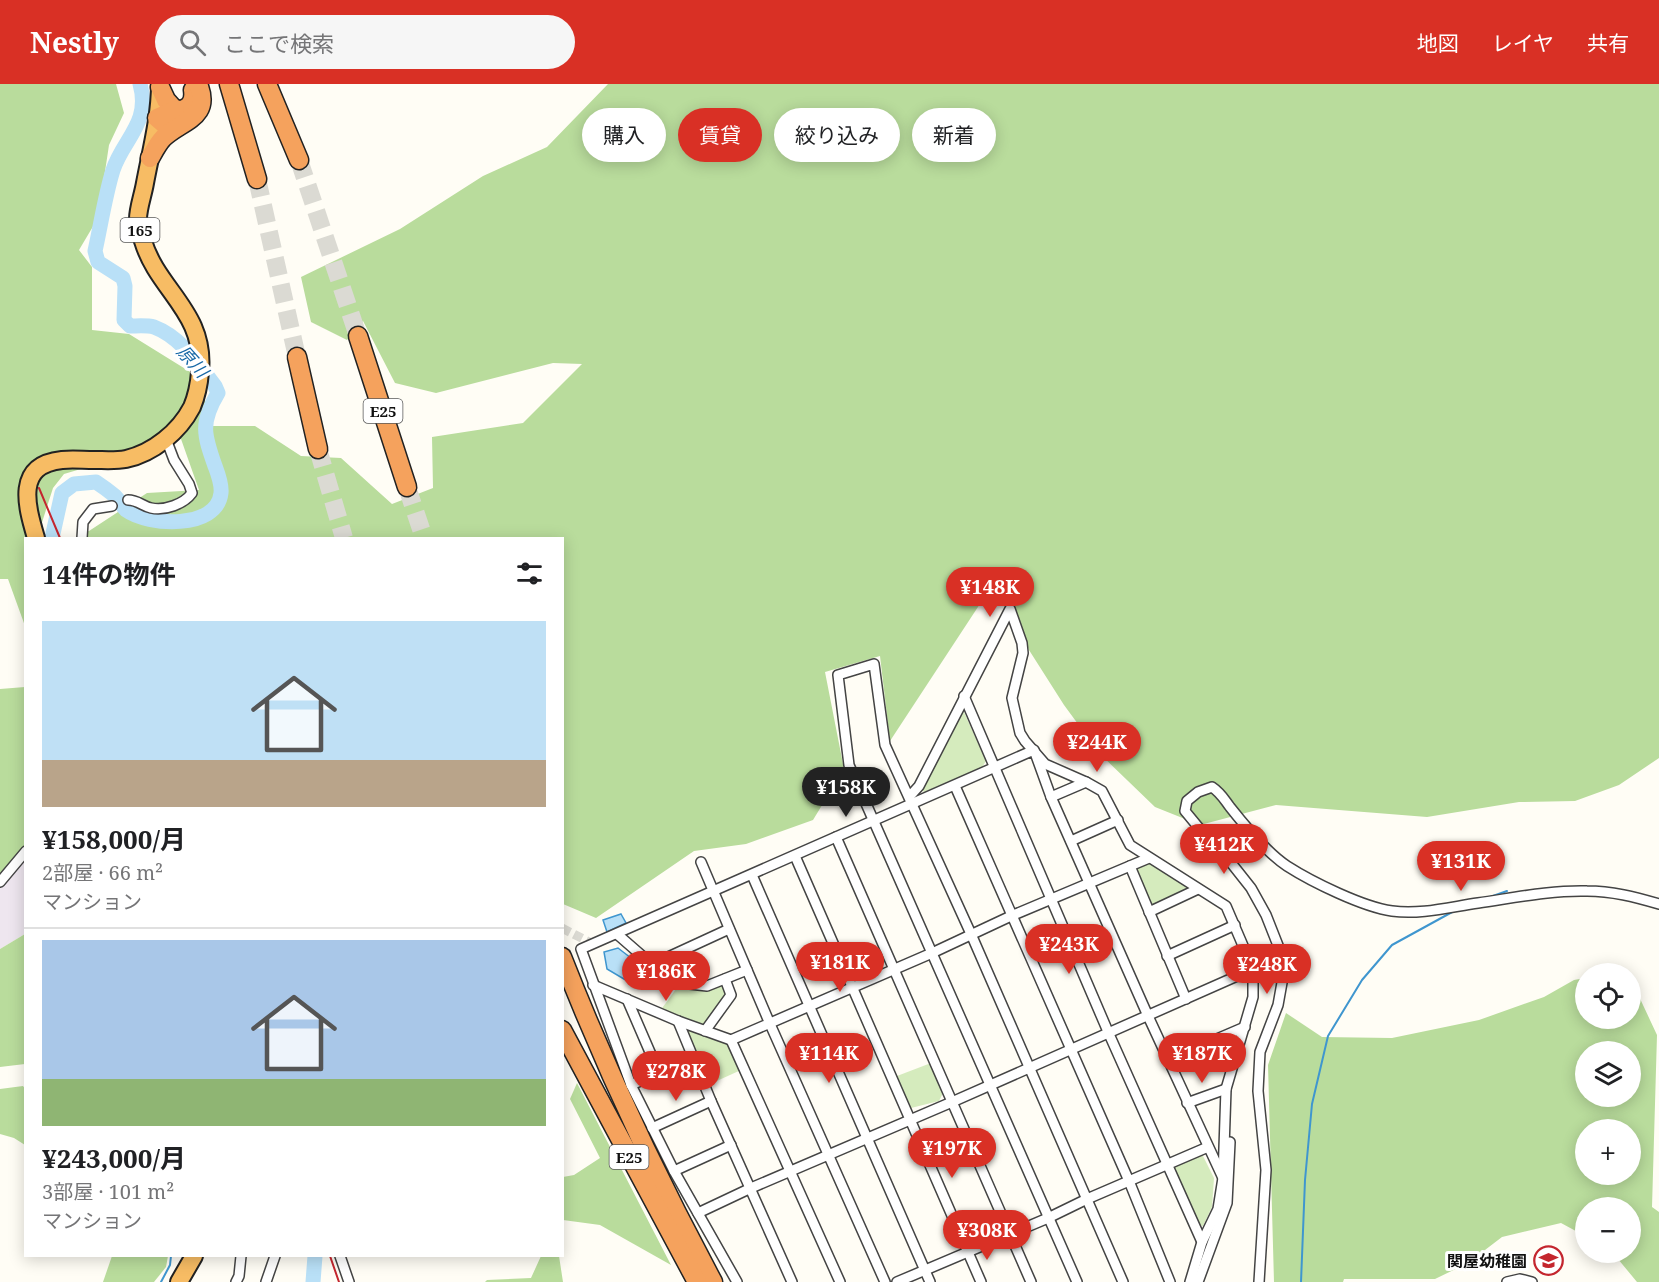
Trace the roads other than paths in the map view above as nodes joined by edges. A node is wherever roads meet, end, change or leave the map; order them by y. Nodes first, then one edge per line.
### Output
1 (191, 84) edge
2 (198, 84) edge
3 (229, 84) edge
4 (267, 84) edge
5 (160, 85) edge
6 (158, 118) junction
7 (176, 119) junction
8 (150, 158) junction
9 (299, 160) tunnel mouth
10 (257, 179) tunnel mouth
11 (358, 336) tunnel mouth
12 (297, 357) tunnel mouth
13 (166, 439) junction
14 (318, 449) tunnel mouth
15 (407, 487) tunnel mouth
16 (128, 500) dead end
17 (112, 506) dead end
18 (36, 537) edge
19 (82, 537) edge
20 (964, 696) junction
21 (1034, 750) junction
22 (995, 767) junction
23 (1086, 782) junction
24 (955, 786) junction
25 (1051, 797) junction
26 (912, 799) junction
27 (1118, 820) junction
28 (874, 821) junction
29 (836, 837) junction
30 (1071, 841) junction
31 (24, 853) edge
32 (795, 856) junction
33 (1149, 858) junction
34 (701, 862) dead end
35 (1130, 866) junction
36 (752, 875) junction
37 (0, 882) edge
38 (1090, 884) junction
39 (1198, 889) junction
40 (713, 892) junction
41 (1052, 899) junction
42 (1659, 904) edge
43 (1149, 912) junction
44 (1011, 916) junction
45 (1235, 925) junction
46 (729, 929) junction
47 (617, 934) junction
48 (972, 934) junction
49 (932, 953) junction
50 (1167, 956) junction
51 (564, 962) edge
52 (653, 964) junction
53 (1253, 969) junction
54 (747, 970) junction
55 (893, 970) junction
56 (725, 979) junction
57 (593, 985) junction
58 (852, 988) junction
59 (627, 999) junction
60 (1186, 999) junction
61 (810, 1006) junction
62 (1148, 1016) junction
63 (678, 1021) junction
64 (770, 1024) junction
65 (1245, 1027) junction
66 (705, 1031) junction
67 (564, 1034) edge
68 (1109, 1034) junction
69 (731, 1040) junction
70 (1070, 1050) junction
71 (693, 1058) junction
72 (1168, 1060) junction
73 (1030, 1067) junction
74 (659, 1073) junction
75 (631, 1085) junction
76 (991, 1086) junction
77 (1226, 1089) junction
78 (711, 1101) junction
79 (952, 1102) junction
80 (1187, 1104) junction
81 (911, 1119) junction
82 (652, 1128) junction
83 (868, 1138) junction
84 (1230, 1142) dead end
85 (731, 1145) junction
86 (1208, 1147) junction
87 (828, 1154) junction
88 (1168, 1164) junction
89 (674, 1171) junction
90 (790, 1171) junction
91 (1223, 1178) junction
92 (1129, 1181) junction
93 (751, 1188) junction
94 (1087, 1199) junction
95 (698, 1213) junction
96 (1048, 1218) junction
97 (1010, 1234) junction
98 (1202, 1242) junction
99 (968, 1251) junction
100 (194, 1257) edge
101 (241, 1257) edge
102 (275, 1257) edge
103 (340, 1257) edge
104 (925, 1270) junction
105 (186, 1279) edge
106 (236, 1282) edge
107 (266, 1282) edge
108 (349, 1282) edge
109 (697, 1282) edge
110 (713, 1282) edge
111 (737, 1282) edge
112 (792, 1282) edge
113 (840, 1282) edge
114 (885, 1282) edge
115 (897, 1282) edge
116 (930, 1282) edge
117 (981, 1282) edge
118 (1031, 1282) edge
119 (1077, 1282) edge
120 (1123, 1282) edge
121 (1170, 1282) edge
122 (1190, 1282) edge
123 (1198, 1282) edge
124 (1259, 1282) edge
125 (1507, 1282) edge
126 (1532, 1282) edge

1 - 7 highway
2 - 7 highway
3 - 10 highway
4 - 9 highway
5 - 6 highway, 165
5 - 7 highway
6 - 7 highway
6 - 8 highway, 165
7 - 8 highway
8 - 13 highway, 165
11 - 15 highway, E25
12 - 14 highway
13 - 16 street
13 - 18 highway, 165
17 - 19 street
20 - 21 street
20 - 22 street
20 - 26 street
21 - 22 street
21 - 23 street
21 - 25 street
22 - 24 street
22 - 41 street
23 - 25 street
23 - 27 street
24 - 26 street
24 - 44 street
25 - 30 street
26 - 28 street
26 - 28 street
26 - 48 street
27 - 30 street
27 - 33 street
28 - 29 street
28 - 49 street
29 - 32 street
29 - 55 street
30 - 38 street
31 - 37 street
32 - 36 street
32 - 58 street
33 - 35 street
33 - 39 street
34 - 40 street
35 - 38 street
35 - 43 street
36 - 40 street
36 - 61 street
38 - 41 street
38 - 62 street
39 - 43 street
39 - 45 street
40 - 46 street
40 - 47 street
41 - 44 street
41 - 68 street
42 - 124 street
43 - 50 street
44 - 48 street
44 - 70 street
45 - 50 street
45 - 53 street
46 - 52 street
46 - 54 street
47 - 52 street
47 - 57 street
48 - 49 street
48 - 73 street
49 - 55 street
49 - 76 street
50 - 60 street
51 - 110 highway, E25
52 - 56 street
53 - 60 street
53 - 65 street
54 - 56 street
54 - 64 street
55 - 58 street
55 - 79 street
56 - 66 street
57 - 59 street
57 - 75 street
58 - 61 street
58 - 81 street
59 - 63 street
59 - 74 street
60 - 62 street
61 - 64 street
61 - 83 street
62 - 68 street
62 - 72 street
63 - 66 street
63 - 71 street
64 - 69 street
64 - 87 street
65 - 72 street
65 - 77 street
66 - 69 street
67 - 109 highway, E25
68 - 70 street
68 - 88 street
69 - 90 street
70 - 73 street
70 - 92 street
71 - 74 street
71 - 78 street
72 - 80 street
73 - 76 street
73 - 94 street
74 - 75 street
75 - 82 street
76 - 79 street
76 - 96 street
77 - 80 street
77 - 91 street
78 - 82 street
78 - 85 street
79 - 81 street
79 - 97 street
80 - 86 street
81 - 83 street
81 - 99 street
82 - 89 street
83 - 87 street
83 - 104 street
84 - 123 street
85 - 89 street
85 - 93 street
86 - 88 street
86 - 91 street
87 - 90 street
87 - 114 street
88 - 92 street
88 - 98 street
89 - 95 street
90 - 93 street
90 - 113 street
91 - 98 street
92 - 94 street
92 - 121 street
93 - 95 street
93 - 112 street
94 - 96 street
94 - 120 street
95 - 111 street
96 - 97 street
96 - 119 street
97 - 99 street
97 - 118 street
98 - 122 street
99 - 104 street
99 - 117 street
100 - 105 highway
101 - 106 street
102 - 107 street
103 - 108 street
104 - 115 street
104 - 116 street
125 - 126 street

